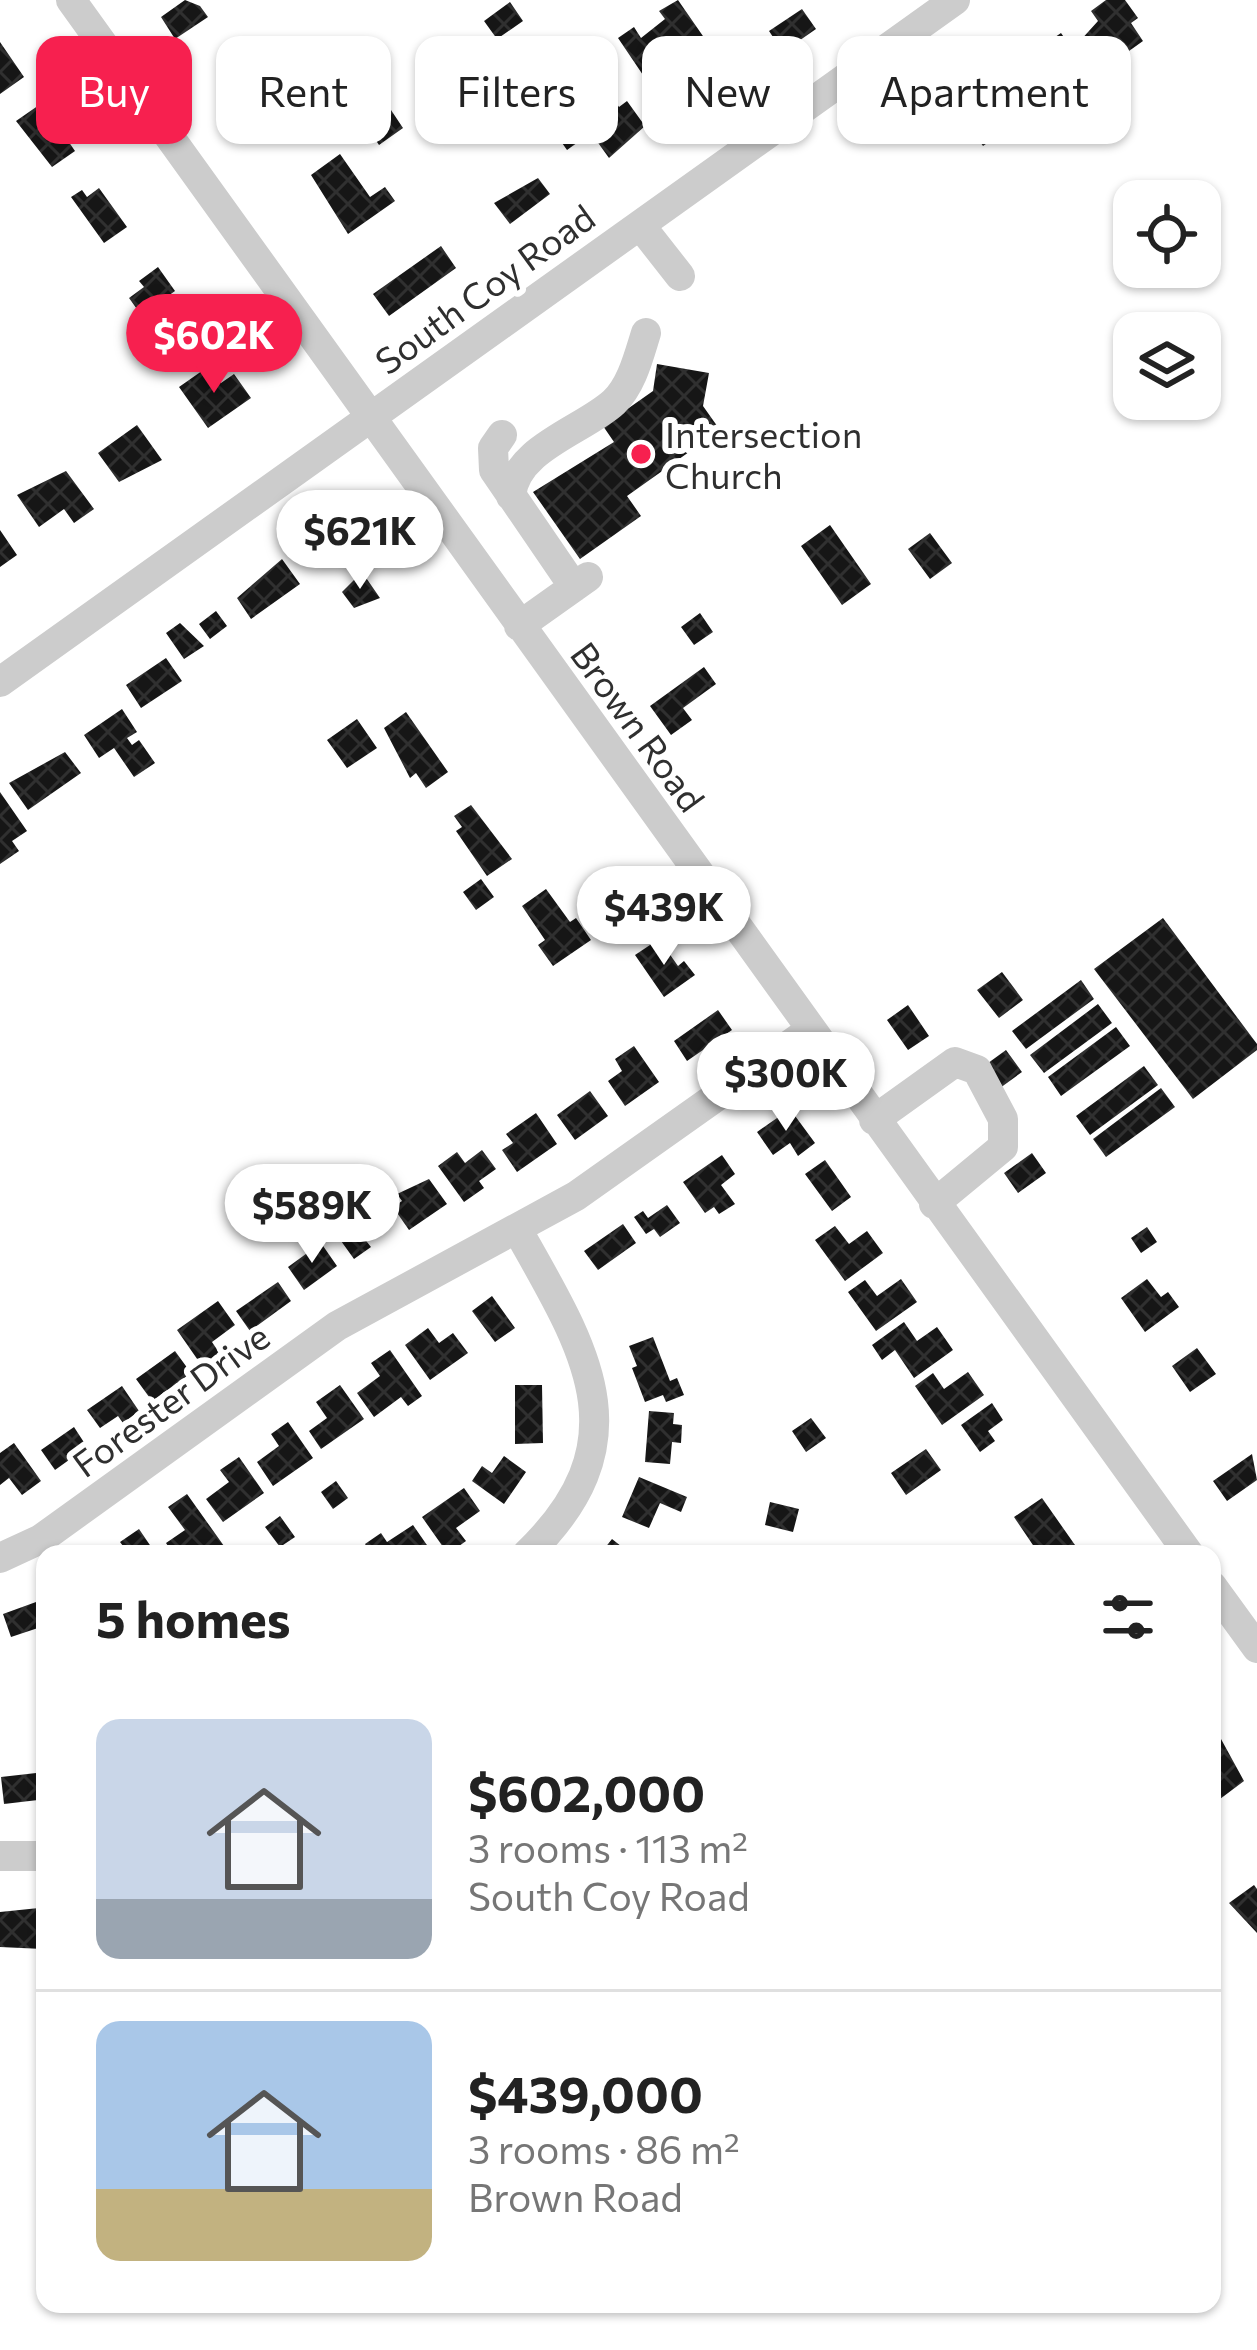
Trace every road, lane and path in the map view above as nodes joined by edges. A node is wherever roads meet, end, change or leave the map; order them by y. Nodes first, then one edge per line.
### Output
1 (71, 0) edge
2 (955, 0) edge
3 (640, 225) junction
4 (680, 276) dead end
5 (646, 333) dead end
6 (370, 418) junction
7 (502, 435) dead end
8 (511, 496) junction
9 (519, 626) junction
10 (0, 682) edge
11 (809, 1031) junction
12 (874, 1120) junction
13 (934, 1204) junction
14 (517, 1229) junction
15 (537, 1545) edge
16 (1182, 1545) edge
17 (0, 1558) edge
18 (1221, 1598) edge
19 (1257, 1648) edge
20 (0, 1856) edge
21 (36, 1856) edge

1 - 6 street, Brown Road
2 - 3 street, South Coy Road
3 - 4 street
3 - 6 street, South Coy Road
5 - 8 street
6 - 9 street, Brown Road
6 - 10 street, South Coy Road
7 - 8 street
8 - 9 street
9 - 11 street, Brown Road
11 - 12 street, Brown Road
11 - 14 street, Forester Drive
12 - 13 street, Brown Road
12 - 13 street
13 - 16 street, Brown Road
14 - 15 street
14 - 17 street, Forester Drive
18 - 19 street
20 - 21 street

